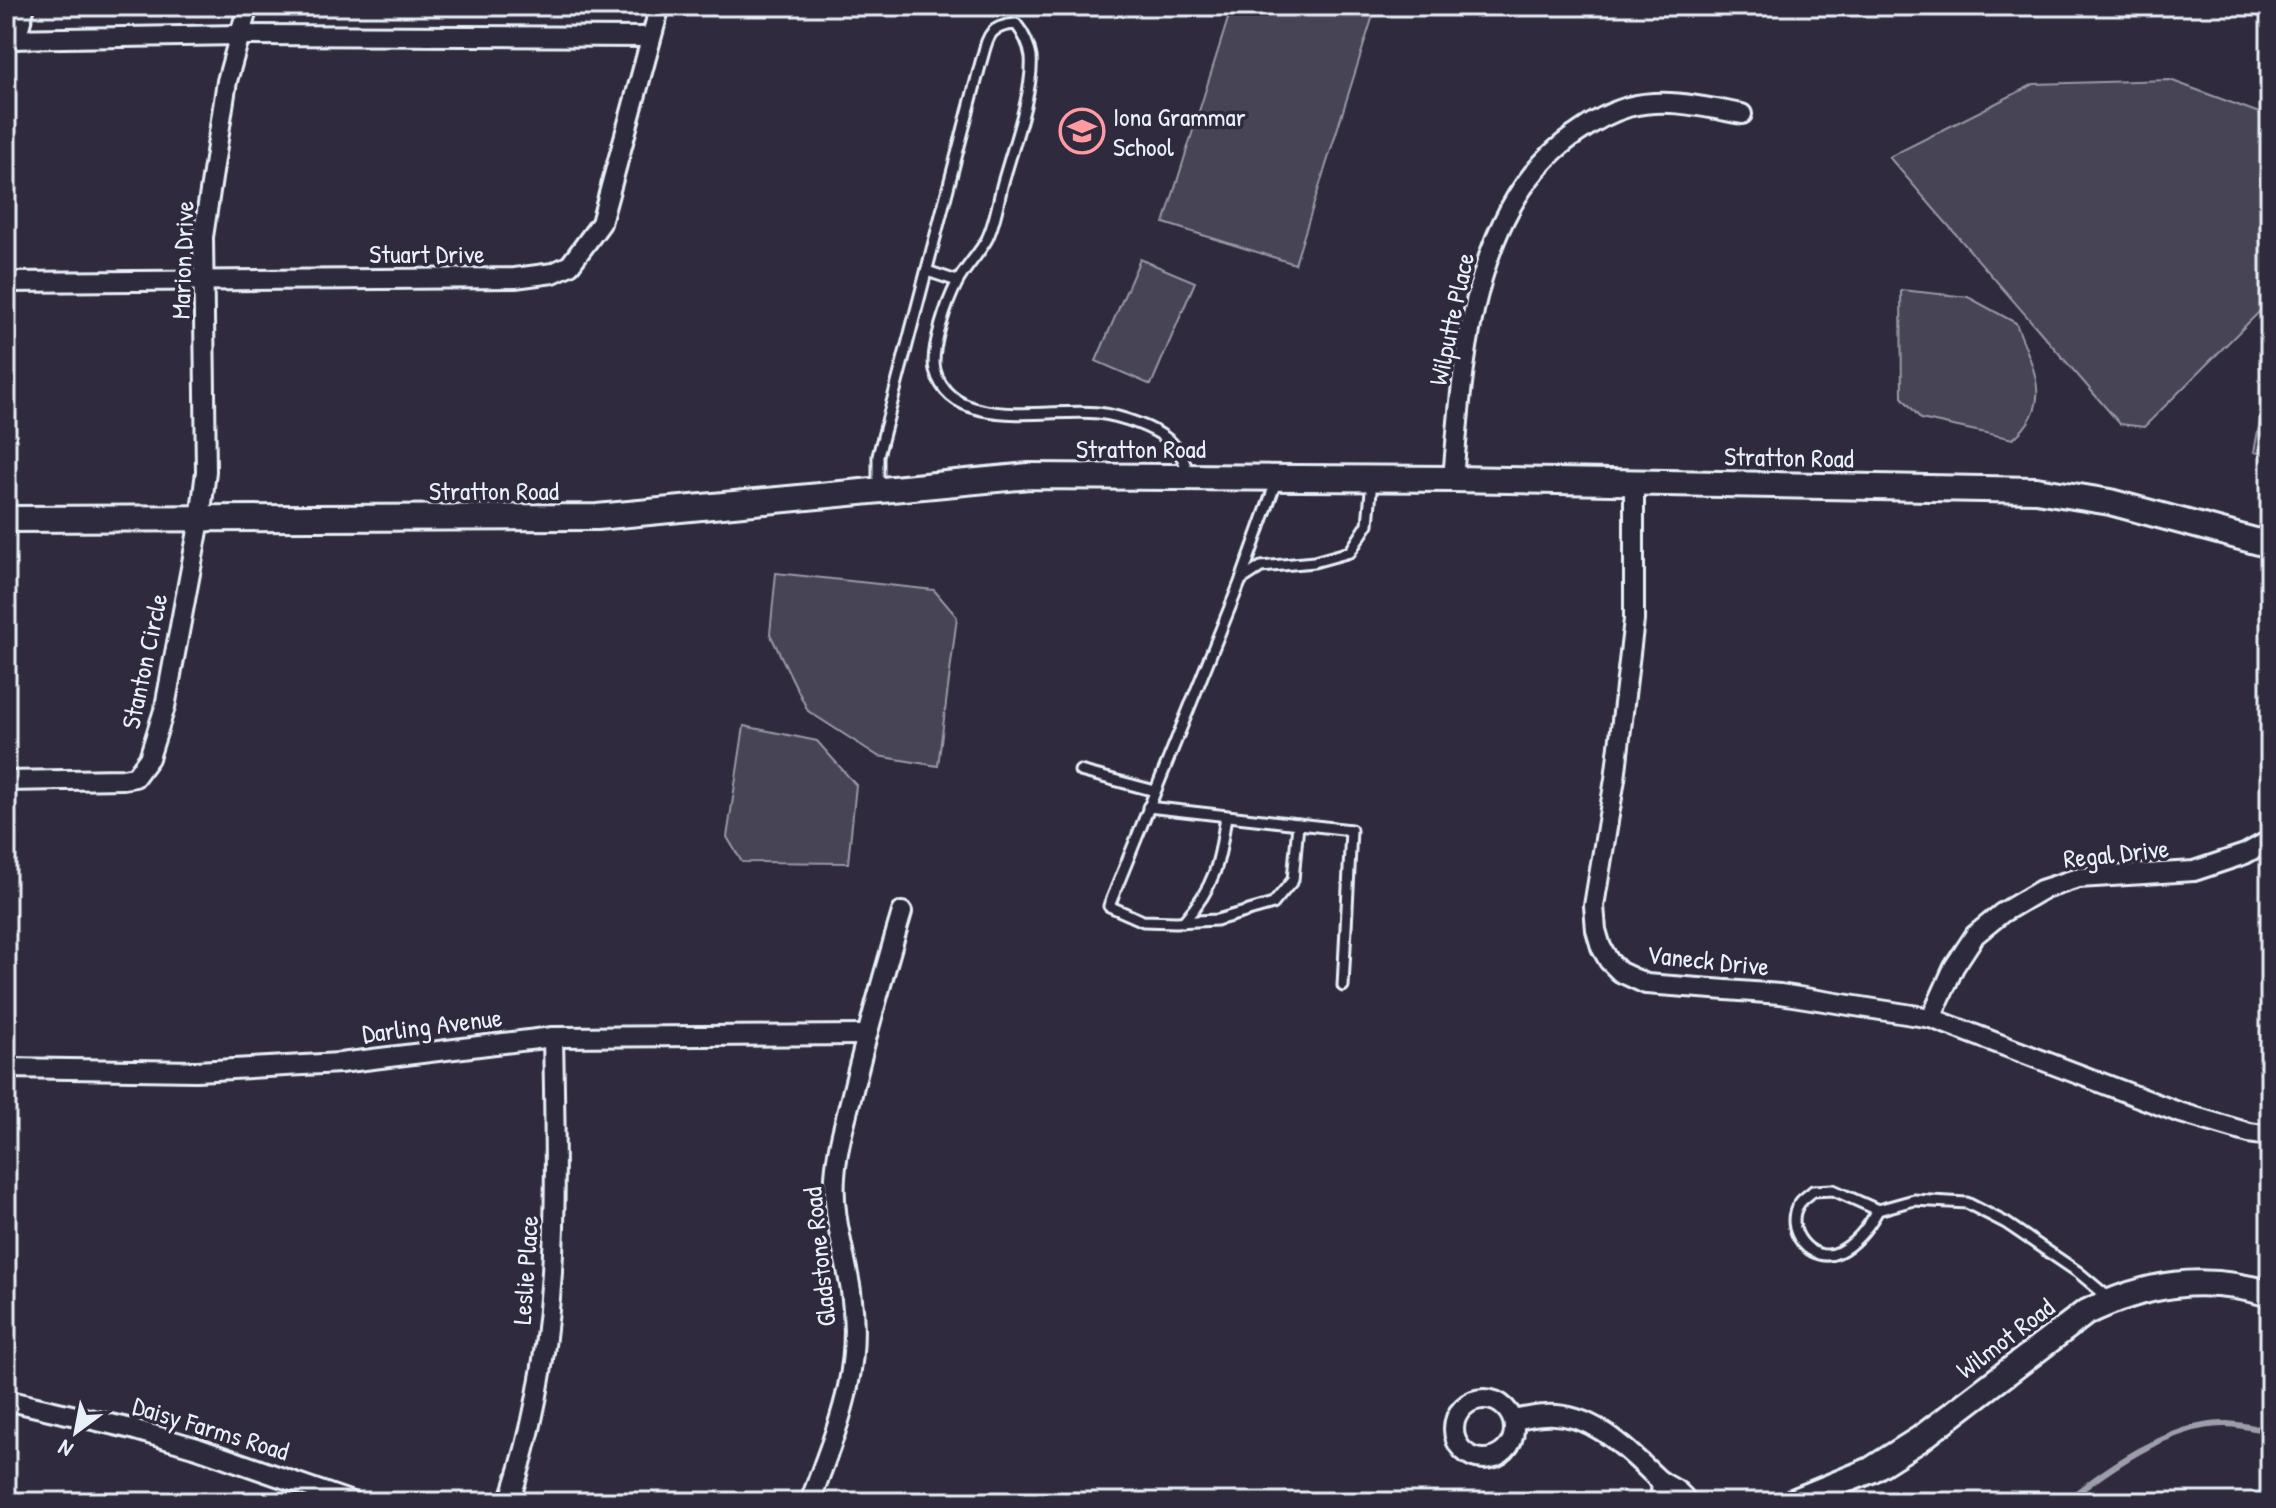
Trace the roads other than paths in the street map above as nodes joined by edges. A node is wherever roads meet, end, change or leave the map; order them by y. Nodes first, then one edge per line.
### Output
1 (25, 6) edge
2 (248, 6) edge
3 (660, 6) edge
4 (239, 35) junction
5 (650, 37) junction
6 (11, 39) edge
7 (1742, 114) dead end
8 (927, 271) junction
9 (204, 280) junction
10 (957, 281) junction
11 (6, 282) edge
12 (1190, 476) junction
13 (1278, 477) junction
14 (1372, 478) junction
15 (1453, 479) junction
16 (1634, 483) junction
17 (878, 490) junction
18 (6, 519) edge
19 (200, 520) junction
20 (2270, 545) edge
21 (1241, 580) junction
22 (1080, 771) dead end
23 (6, 781) edge
24 (1155, 791) junction
25 (1148, 807) junction
26 (1226, 816) junction
27 (1298, 824) junction
28 (2270, 840) edge
29 (902, 912) dead end
30 (1183, 922) junction
31 (1343, 986) dead end
32 (1931, 1018) junction
33 (865, 1035) junction
34 (553, 1037) junction
35 (6, 1068) edge
36 (2270, 1136) edge
37 (1878, 1210) junction
38 (2270, 1294) edge
39 (2112, 1300) junction
40 (6, 1400) edge
41 (1514, 1420) dead end
42 (1662, 1482) junction
43 (2270, 1498) edge
44 (352, 1502) edge
45 (509, 1502) edge
46 (810, 1502) edge
47 (1666, 1502) edge
48 (1687, 1502) edge
49 (1793, 1502) edge
50 (2265, 1502) edge

1 - 6 street
2 - 4 street, Marion Drive
3 - 5 street, Stuart Drive
4 - 5 street
4 - 6 street
4 - 9 street, Marion Drive
5 - 9 street, Stuart Drive
7 - 15 street, Wilputte Place
8 - 10 lane
8 - 10 lane
8 - 17 lane
9 - 11 street, Stuart Drive
9 - 19 street, Marion Drive
10 - 12 lane
12 - 13 street, Stratton Road
12 - 17 street, Stratton Road
13 - 14 street, Stratton Road
13 - 21 lane
14 - 15 street, Stratton Road
14 - 21 lane
15 - 16 street, Stratton Road
16 - 20 street, Stratton Road
16 - 32 street, Vaneck Drive
17 - 19 street, Stratton Road
18 - 19 street, Stratton Road
19 - 23 street, Stanton Circle
21 - 24 lane
22 - 24 lane
24 - 25 lane
25 - 26 lane
25 - 30 lane
26 - 27 lane
26 - 30 lane
27 - 30 lane
27 - 31 lane
28 - 32 street, Regal Drive
29 - 33 street, Gladstone Road
32 - 36 street, Vaneck Drive
33 - 34 street, Darling Avenue
33 - 46 street, Gladstone Road
34 - 35 street, Darling Avenue
34 - 45 street, Leslie Place
37 - 37 lane
37 - 39 lane
38 - 39 street, Wilmot Road
39 - 49 street, Wilmot Road
40 - 44 street, Daisy Farms Road
41 - 42 street
42 - 47 street
42 - 48 street
43 - 50 street

